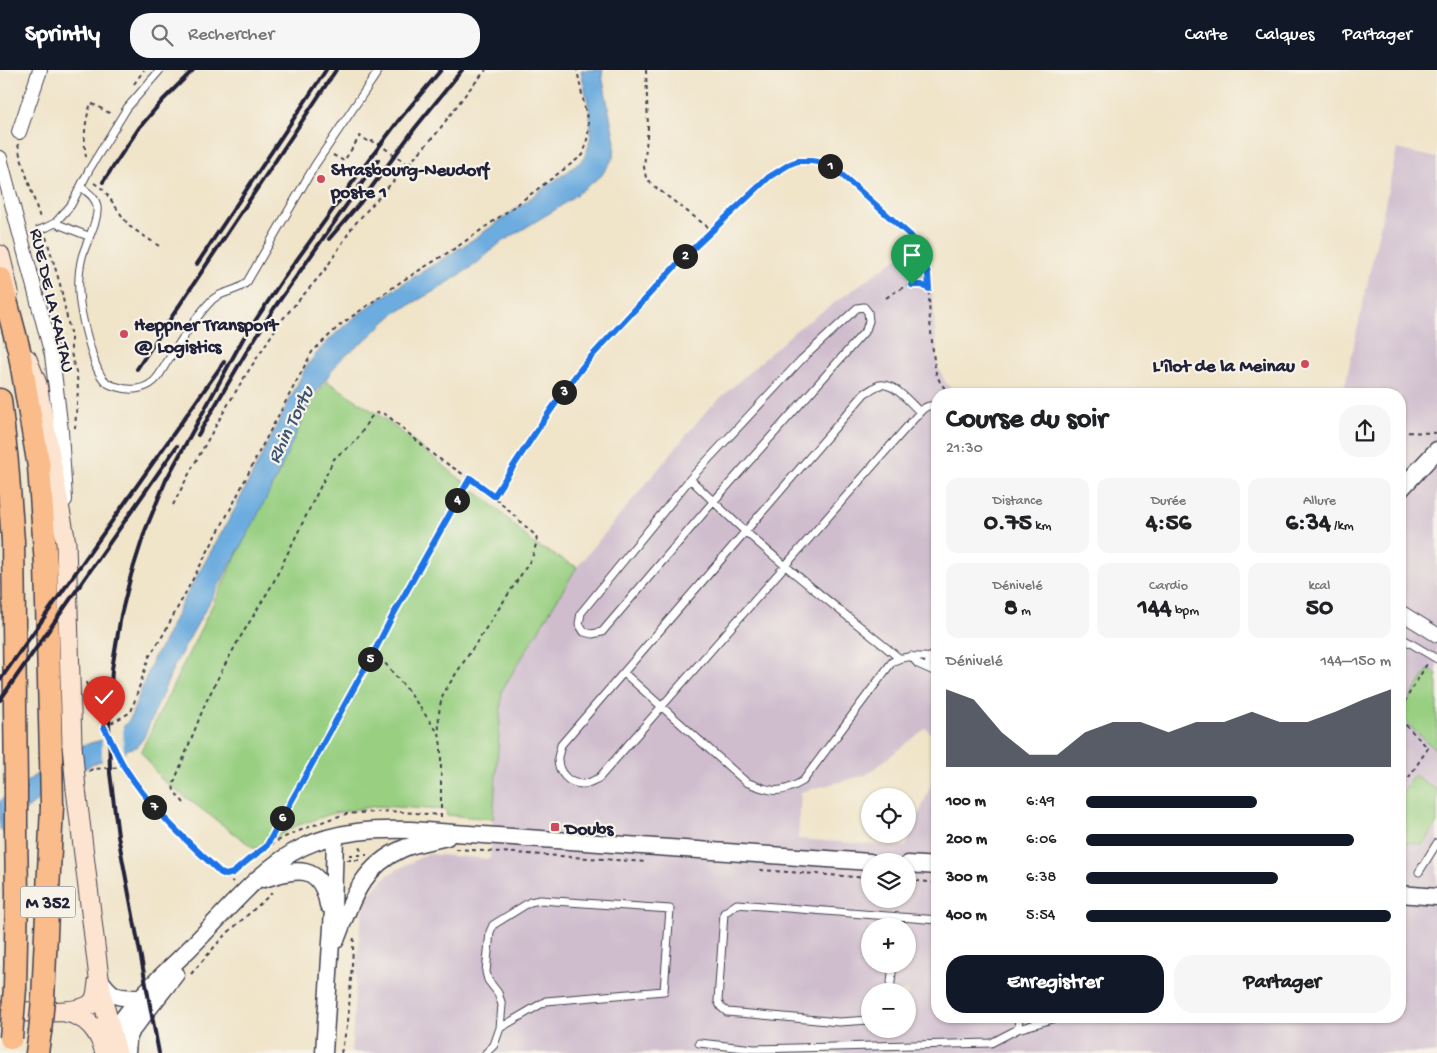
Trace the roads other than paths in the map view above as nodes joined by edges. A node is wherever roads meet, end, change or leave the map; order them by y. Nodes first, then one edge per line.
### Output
1 (40, 70) edge
2 (160, 70) edge
3 (379, 70) edge
4 (19, 132) road end
5 (0, 158) edge
6 (81, 187) junction
7 (55, 223) junction
8 (20, 236) junction
9 (88, 236) junction
10 (0, 255) edge
11 (0, 278) edge
12 (27, 359) junction
13 (0, 400) edge
14 (931, 405) edge
15 (920, 412) junction
16 (1437, 450) edge
17 (39, 467) junction
18 (690, 479) junction
19 (1406, 484) edge
20 (714, 502) junction
21 (746, 532) junction
22 (66, 543) junction
23 (785, 566) junction
24 (1406, 616) edge
25 (1437, 635) edge
26 (1406, 640) edge
27 (911, 656) junction
28 (1434, 657) edge
29 (899, 658) junction
30 (931, 658) edge
31 (931, 662) edge
32 (927, 668) junction
33 (931, 670) edge
34 (624, 673) junction
35 (662, 706) junction
36 (462, 833) junction
37 (335, 836) junction
38 (1437, 843) edge
39 (1435, 852) edge
40 (861, 861) edge
41 (916, 865) edge
42 (931, 866) edge
43 (1419, 872) dead end
44 (255, 882) junction
45 (1406, 894) edge
46 (1437, 897) edge
47 (898, 917) joint
48 (931, 919) edge
49 (192, 946) junction
50 (330, 956) junction
51 (99, 978) junction
52 (139, 997) junction
53 (50, 1005) junction
54 (0, 1011) edge
55 (861, 1021) edge
56 (1018, 1023) edge
57 (1039, 1023) edge
58 (500, 1028) junction
59 (1018, 1029) junction
60 (112, 1032) junction
61 (38, 1042) edge
62 (699, 1043) dead end
63 (10, 1046) edge
64 (106, 1053) edge
65 (117, 1053) edge
66 (127, 1053) edge
67 (324, 1053) edge
68 (486, 1053) edge

1 - 4 street
2 - 6 lane
3 - 9 lane
5 - 8 street, RUE DE LA KALTAU
6 - 7 lane
6 - 9 lane
7 - 8 lane
7 - 9 lane
8 - 22 street, RUE DE LA KALTAU
10 - 12 main road
11 - 17 highway, M 352
12 - 17 main road
12 - 22 main road
13 - 63 highway, M 352, bridge
14 - 15 lane
15 - 21 lane
15 - 23 lane
16 - 19 street
17 - 53 highway, M 352, bridge
18 - 20 lane
18 - 20 lane
18 - 20 lane
20 - 21 lane
21 - 23 lane
21 - 34 lane
22 - 51 main road, bridge
23 - 29 lane
23 - 35 lane
24 - 25 street
26 - 28 lane
27 - 29 lane
27 - 30 lane
27 - 32 lane
29 - 35 lane
31 - 32 lane
32 - 33 lane
34 - 35 lane
34 - 35 lane
36 - 37 street
36 - 40 street
36 - 50 street
37 - 44 street
37 - 50 street
38 - 39 lane
39 - 43 lane
41 - 42 street
44 - 49 street
44 - 50 street
45 - 46 street
47 - 48 lane
47 - 55 lane
49 - 52 street
49 - 66 street
50 - 67 street
51 - 52 street
51 - 53 main road
51 - 60 main road
52 - 60 street
53 - 54 main road
53 - 61 highway, M 352, bridge
53 - 64 main road
56 - 59 lane
57 - 59 lane
58 - 58 lane
58 - 68 lane
59 - 62 lane
60 - 64 street
60 - 65 main road

